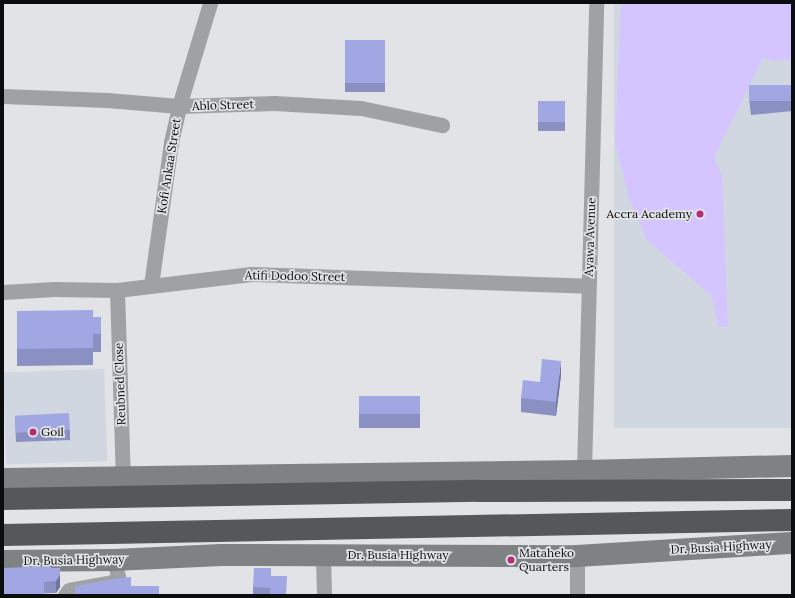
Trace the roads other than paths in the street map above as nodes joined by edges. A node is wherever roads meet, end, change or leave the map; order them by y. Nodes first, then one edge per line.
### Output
1 (210, 3) edge
2 (596, 3) edge
3 (3, 96) edge
4 (179, 106) junction
5 (442, 125) dead end
6 (151, 285) junction
7 (588, 286) junction
8 (117, 290) junction
9 (3, 292) edge
10 (792, 466) edge
11 (584, 471) junction
12 (123, 478) junction
13 (3, 479) edge
14 (792, 490) edge
15 (3, 499) edge
16 (792, 520) edge
17 (3, 535) edge
18 (792, 543) edge
19 (324, 554) junction
20 (577, 556) junction
21 (114, 560) junction
22 (3, 561) edge
23 (65, 595) edge
24 (324, 595) edge
25 (577, 595) edge

1 - 4 street, Kofi Ankaa Street
2 - 7 street, Ayawa Avenue
3 - 4 street, Ablo Street
4 - 5 street, Ablo Street
4 - 6 street, Kofi Ankaa Street
6 - 7 street, Atifi Dodoo Street
6 - 8 street, Atifi Dodoo Street
7 - 11 street, Ayawa Avenue
8 - 9 street, Atifi Dodoo Street
8 - 12 street, Reubned Close
10 - 11 street
11 - 12 street
12 - 13 street
14 - 15 highway
16 - 17 highway, Dr. Busia Highway
18 - 20 street, Dr. Busia Highway
19 - 20 street, Dr. Busia Highway
19 - 21 street, Dr. Busia Highway
19 - 24 street
20 - 25 street
21 - 22 street, Dr. Busia Highway
21 - 23 street

